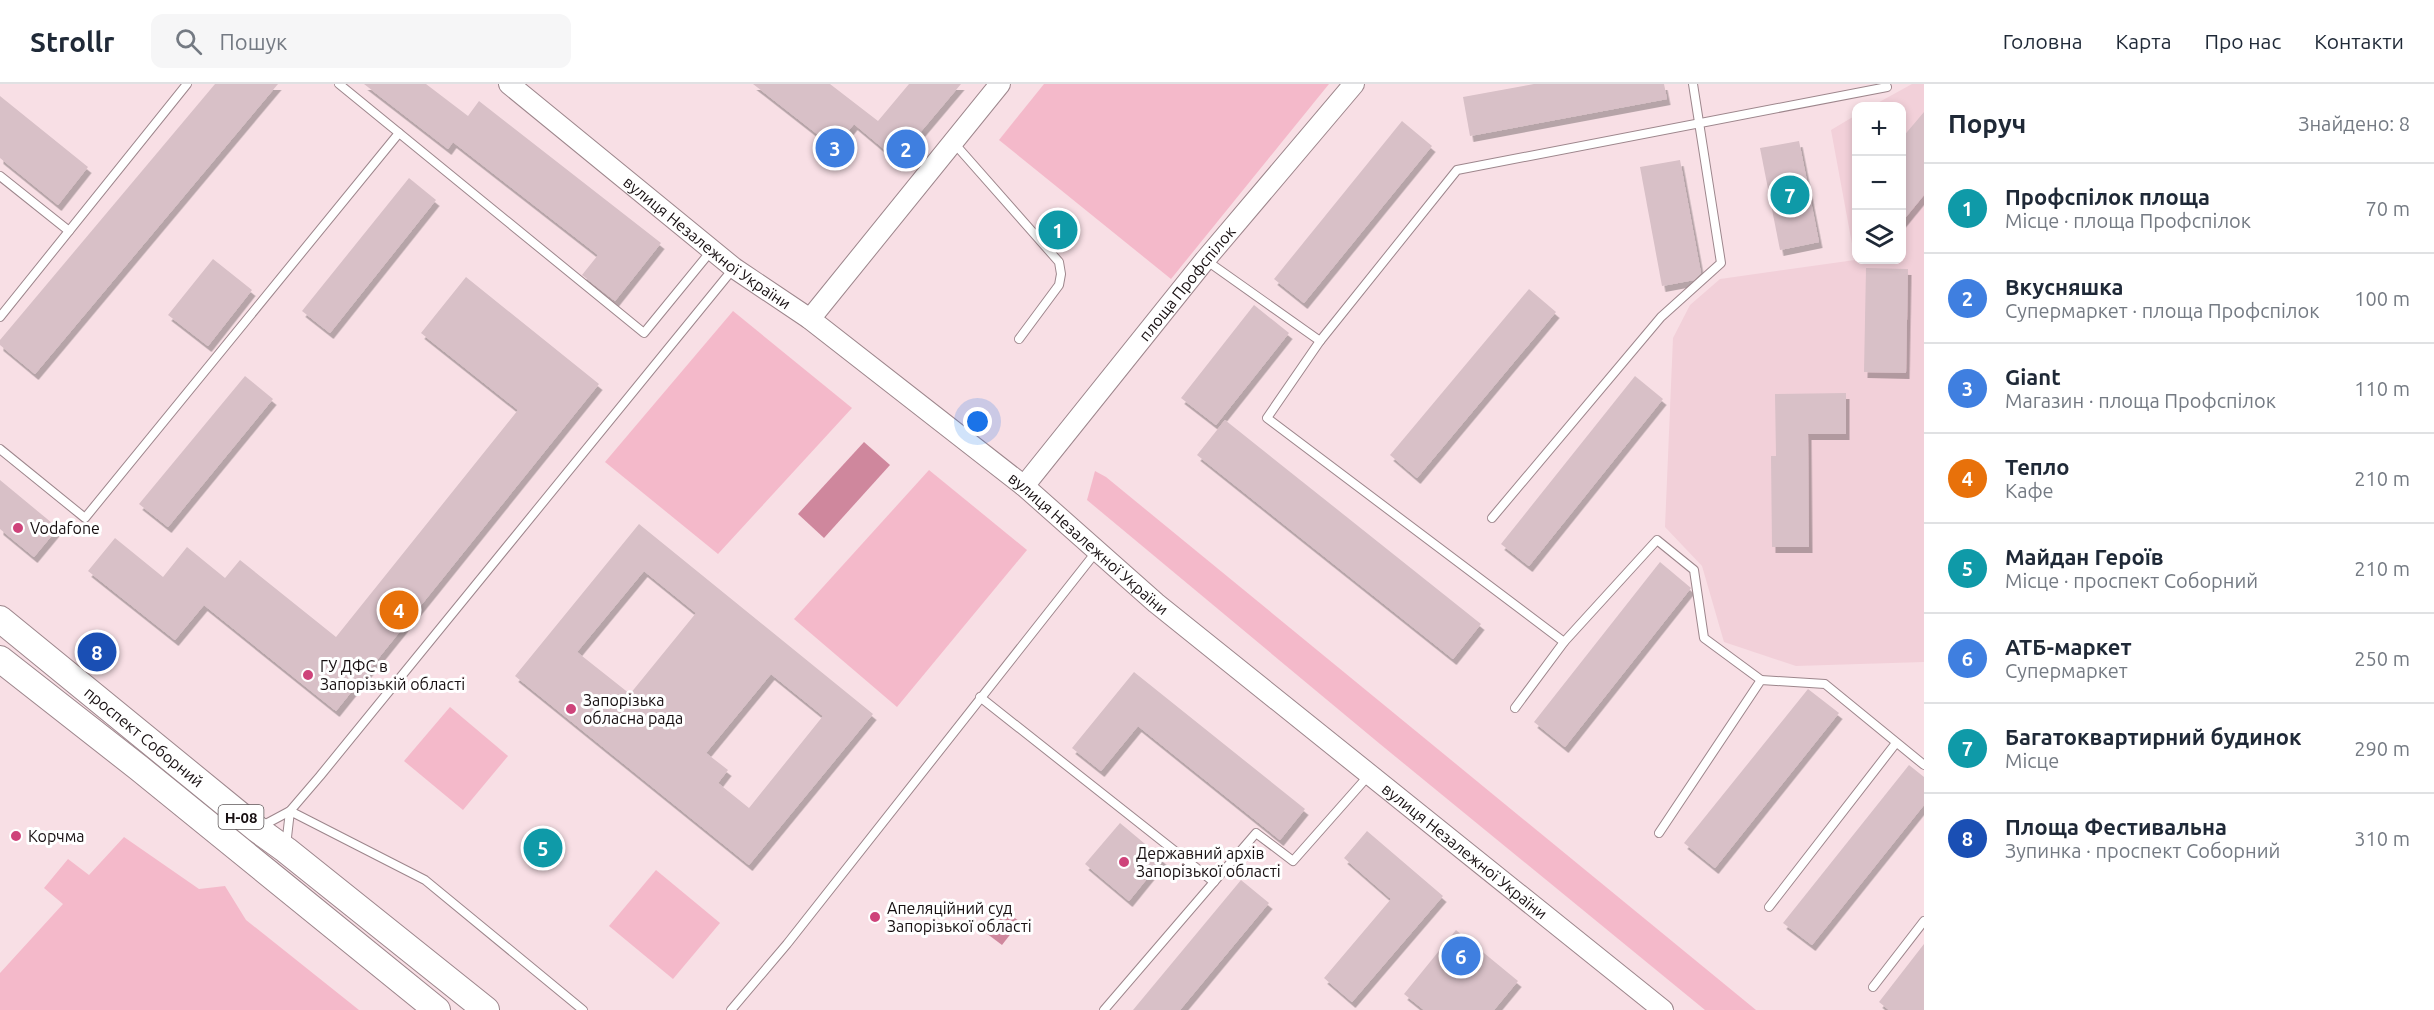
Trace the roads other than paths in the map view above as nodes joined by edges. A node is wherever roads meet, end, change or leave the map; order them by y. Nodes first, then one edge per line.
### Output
1 (187, 84) edge
2 (339, 84) edge
3 (509, 84) edge
4 (1000, 84) edge
5 (1354, 84) edge
6 (1693, 84) edge
7 (1887, 87) dead end
8 (1700, 123) junction
9 (399, 134) junction
10 (953, 142) junction
11 (0, 176) edge
12 (69, 231) junction
13 (712, 250) junction
14 (1205, 260) junction
15 (734, 268) junction
16 (0, 317) edge
17 (810, 319) junction
18 (1019, 339) dead end
19 (1320, 341) junction
20 (0, 449) edge
21 (1024, 486) junction
22 (1492, 518) dead end
23 (1096, 552) junction
24 (0, 619) edge
25 (1564, 642) junction
26 (0, 659) edge
27 (1761, 680) junction
28 (980, 697) junction
29 (1515, 708) dead end
30 (1896, 743) junction
31 (147, 758) junction
32 (1924, 765) edge
33 (1370, 774) junction
34 (290, 811) junction
35 (256, 829) junction
36 (1659, 833) dead end
37 (286, 850) junction
38 (1214, 882) junction
39 (305, 903) junction
40 (1769, 907) dead end
41 (1924, 921) edge
42 (1873, 987) dead end
43 (437, 1010) edge
44 (486, 1010) edge
45 (583, 1010) edge
46 (731, 1010) edge
47 (1105, 1010) edge
48 (1663, 1010) edge

1 - 12 lane
2 - 9 lane
3 - 13 street, вулиця Незалежної України
4 - 10 street
5 - 14 street, площа Профспілок
6 - 8 lane
7 - 8 lane
8 - 19 lane
8 - 22 lane
9 - 13 lane
9 - 20 lane
10 - 17 street
10 - 18 lane
11 - 12 lane
12 - 16 lane
13 - 15 street, вулиця Незалежної України
14 - 19 lane
14 - 21 street, площа Профспілок
15 - 17 street, вулиця Незалежної України
15 - 34 lane
17 - 21 street, вулиця Незалежної України
19 - 25 lane
21 - 23 street, вулиця Незалежної України
23 - 28 lane
23 - 33 street, вулиця Незалежної України
24 - 31 main road, проспект Соборний / Н-08
25 - 27 lane
25 - 29 lane
26 - 31 main road, проспект Соборний / Н-08
27 - 30 lane
27 - 36 lane
28 - 38 lane
28 - 46 lane
30 - 32 lane
30 - 40 lane
31 - 35 main road, проспект Соборний / Н-08
31 - 39 main road, проспект Соборний / Н-08
33 - 38 lane
33 - 48 street, вулиця Незалежної України
34 - 35 lane
34 - 37 lane
34 - 45 lane
35 - 37 main road, проспект Соборний / Н-08
37 - 39 main road
37 - 44 main road, проспект Соборний / Н-08
38 - 47 lane
39 - 43 main road, проспект Соборний / Н-08
41 - 42 lane

